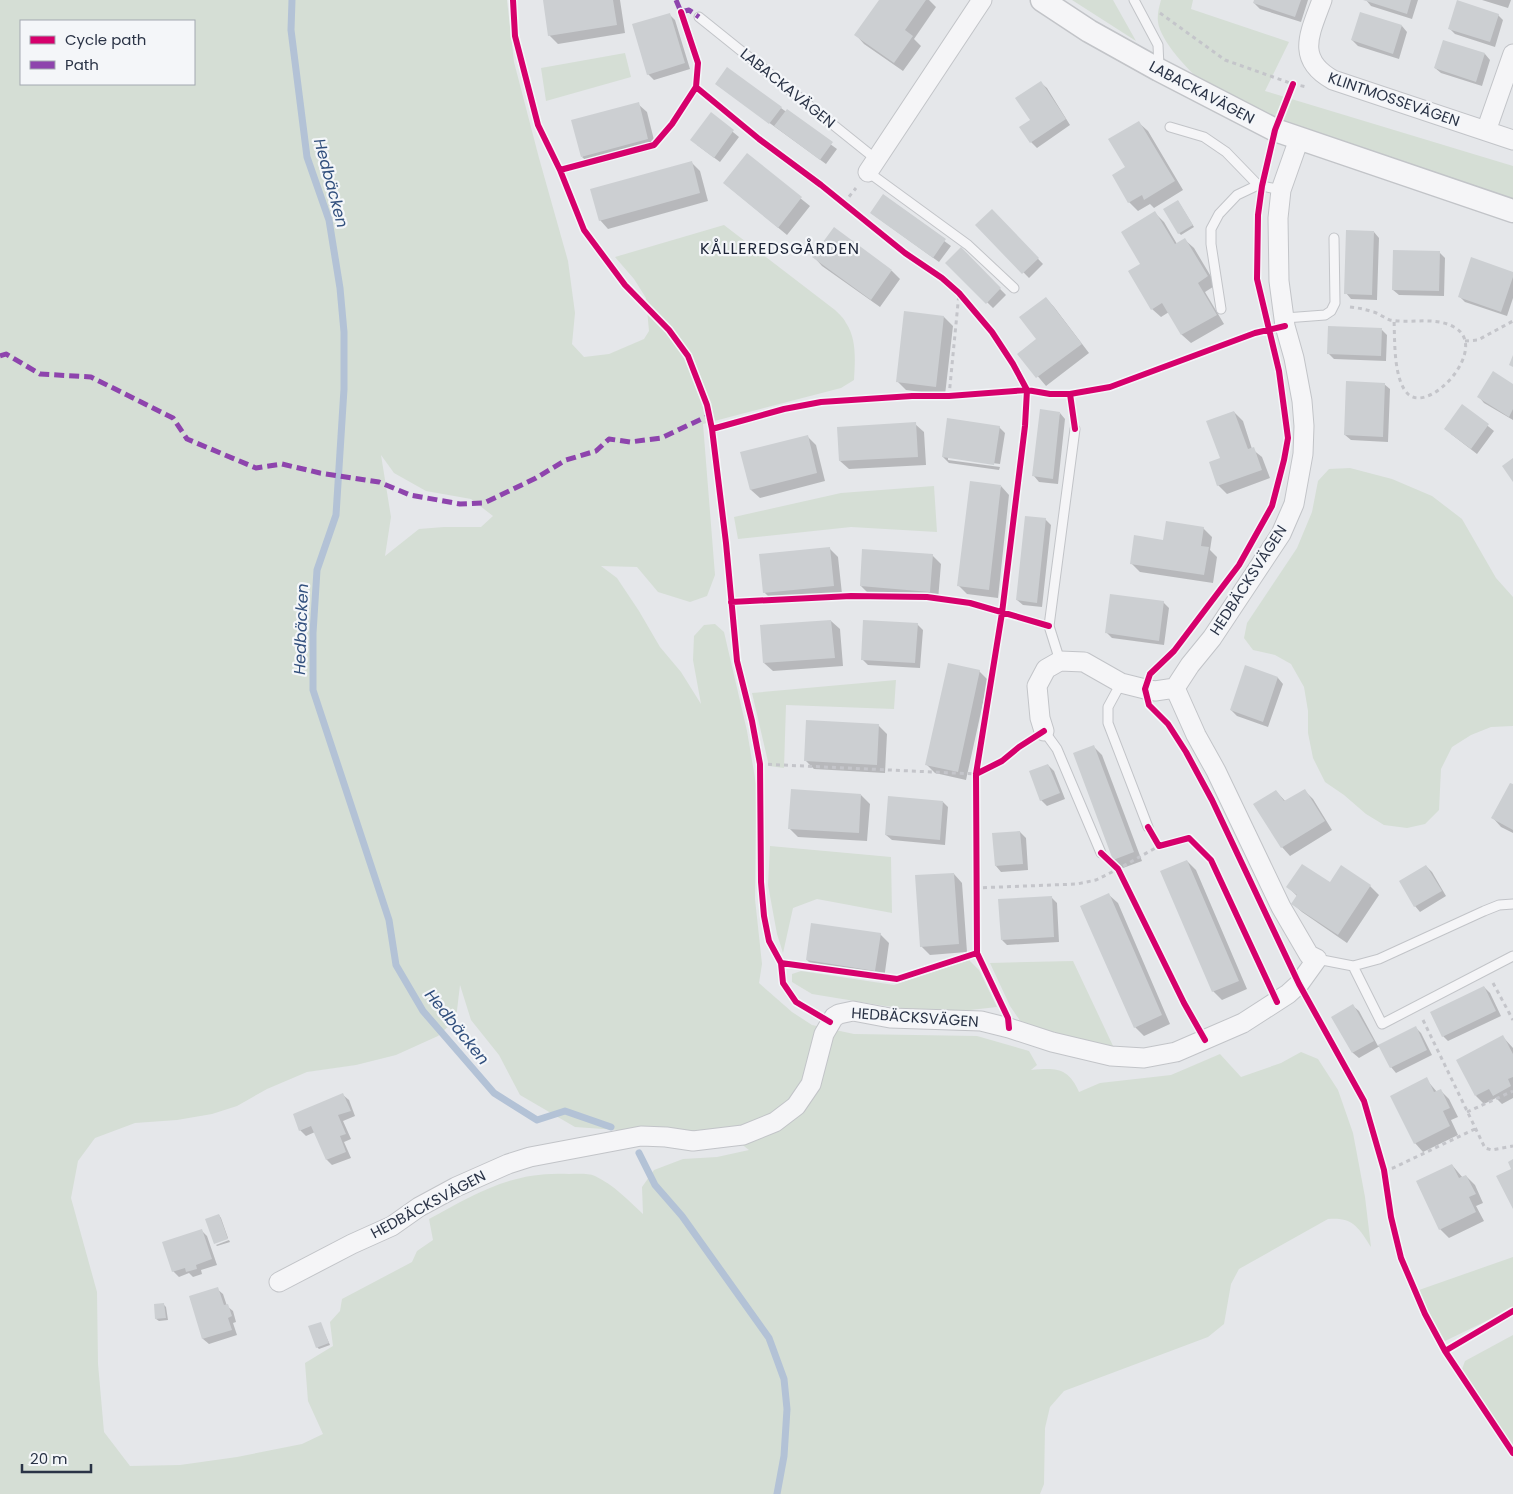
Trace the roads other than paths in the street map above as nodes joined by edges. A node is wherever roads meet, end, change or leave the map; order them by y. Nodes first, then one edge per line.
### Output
1 (982, 0) edge
2 (1042, 0) edge
3 (1134, 0) edge
4 (1322, 0) edge
5 (699, 17) dead end
6 (1513, 54) edge
7 (1159, 70) junction
8 (1170, 128) dead end
9 (1486, 131) junction
10 (1299, 139) junction
11 (1513, 140) edge
12 (872, 166) junction
13 (1258, 185) junction
14 (1281, 190) junction
15 (1513, 211) edge
16 (1334, 238) dead end
17 (1014, 288) dead end
18 (1221, 309) dead end
19 (1285, 318) junction
20 (1075, 429) dead end
21 (1060, 661) junction
22 (1121, 683) junction
23 (1175, 688) junction
24 (1044, 731) joint
25 (1148, 827) dead end
26 (1101, 853) dead end
27 (1513, 904) edge
28 (1513, 956) edge
29 (1317, 959) junction
30 (1353, 966) junction
31 (279, 1282) dead end

1 - 12 street
2 - 7 street, LABACKAVÄGEN
3 - 7 lane
4 - 9 street, KLINTMOSSEVÄGEN
5 - 12 lane, LABACKAVÄGEN
6 - 9 street
7 - 10 street, LABACKAVÄGEN
8 - 13 lane
9 - 11 street, KLINTMOSSEVÄGEN
10 - 14 street, HEDBÄCKSVÄGEN
10 - 15 street, LABACKAVÄGEN
12 - 17 lane, LABACKAVÄGEN
13 - 14 lane
13 - 18 lane
14 - 19 street, HEDBÄCKSVÄGEN
16 - 19 lane
19 - 23 street, HEDBÄCKSVÄGEN
20 - 21 lane
21 - 22 street
21 - 24 street
22 - 23 street
22 - 25 lane
23 - 29 street
24 - 26 lane
27 - 30 lane
28 - 30 lane
29 - 30 lane
29 - 31 street, HEDBÄCKSVÄGEN

